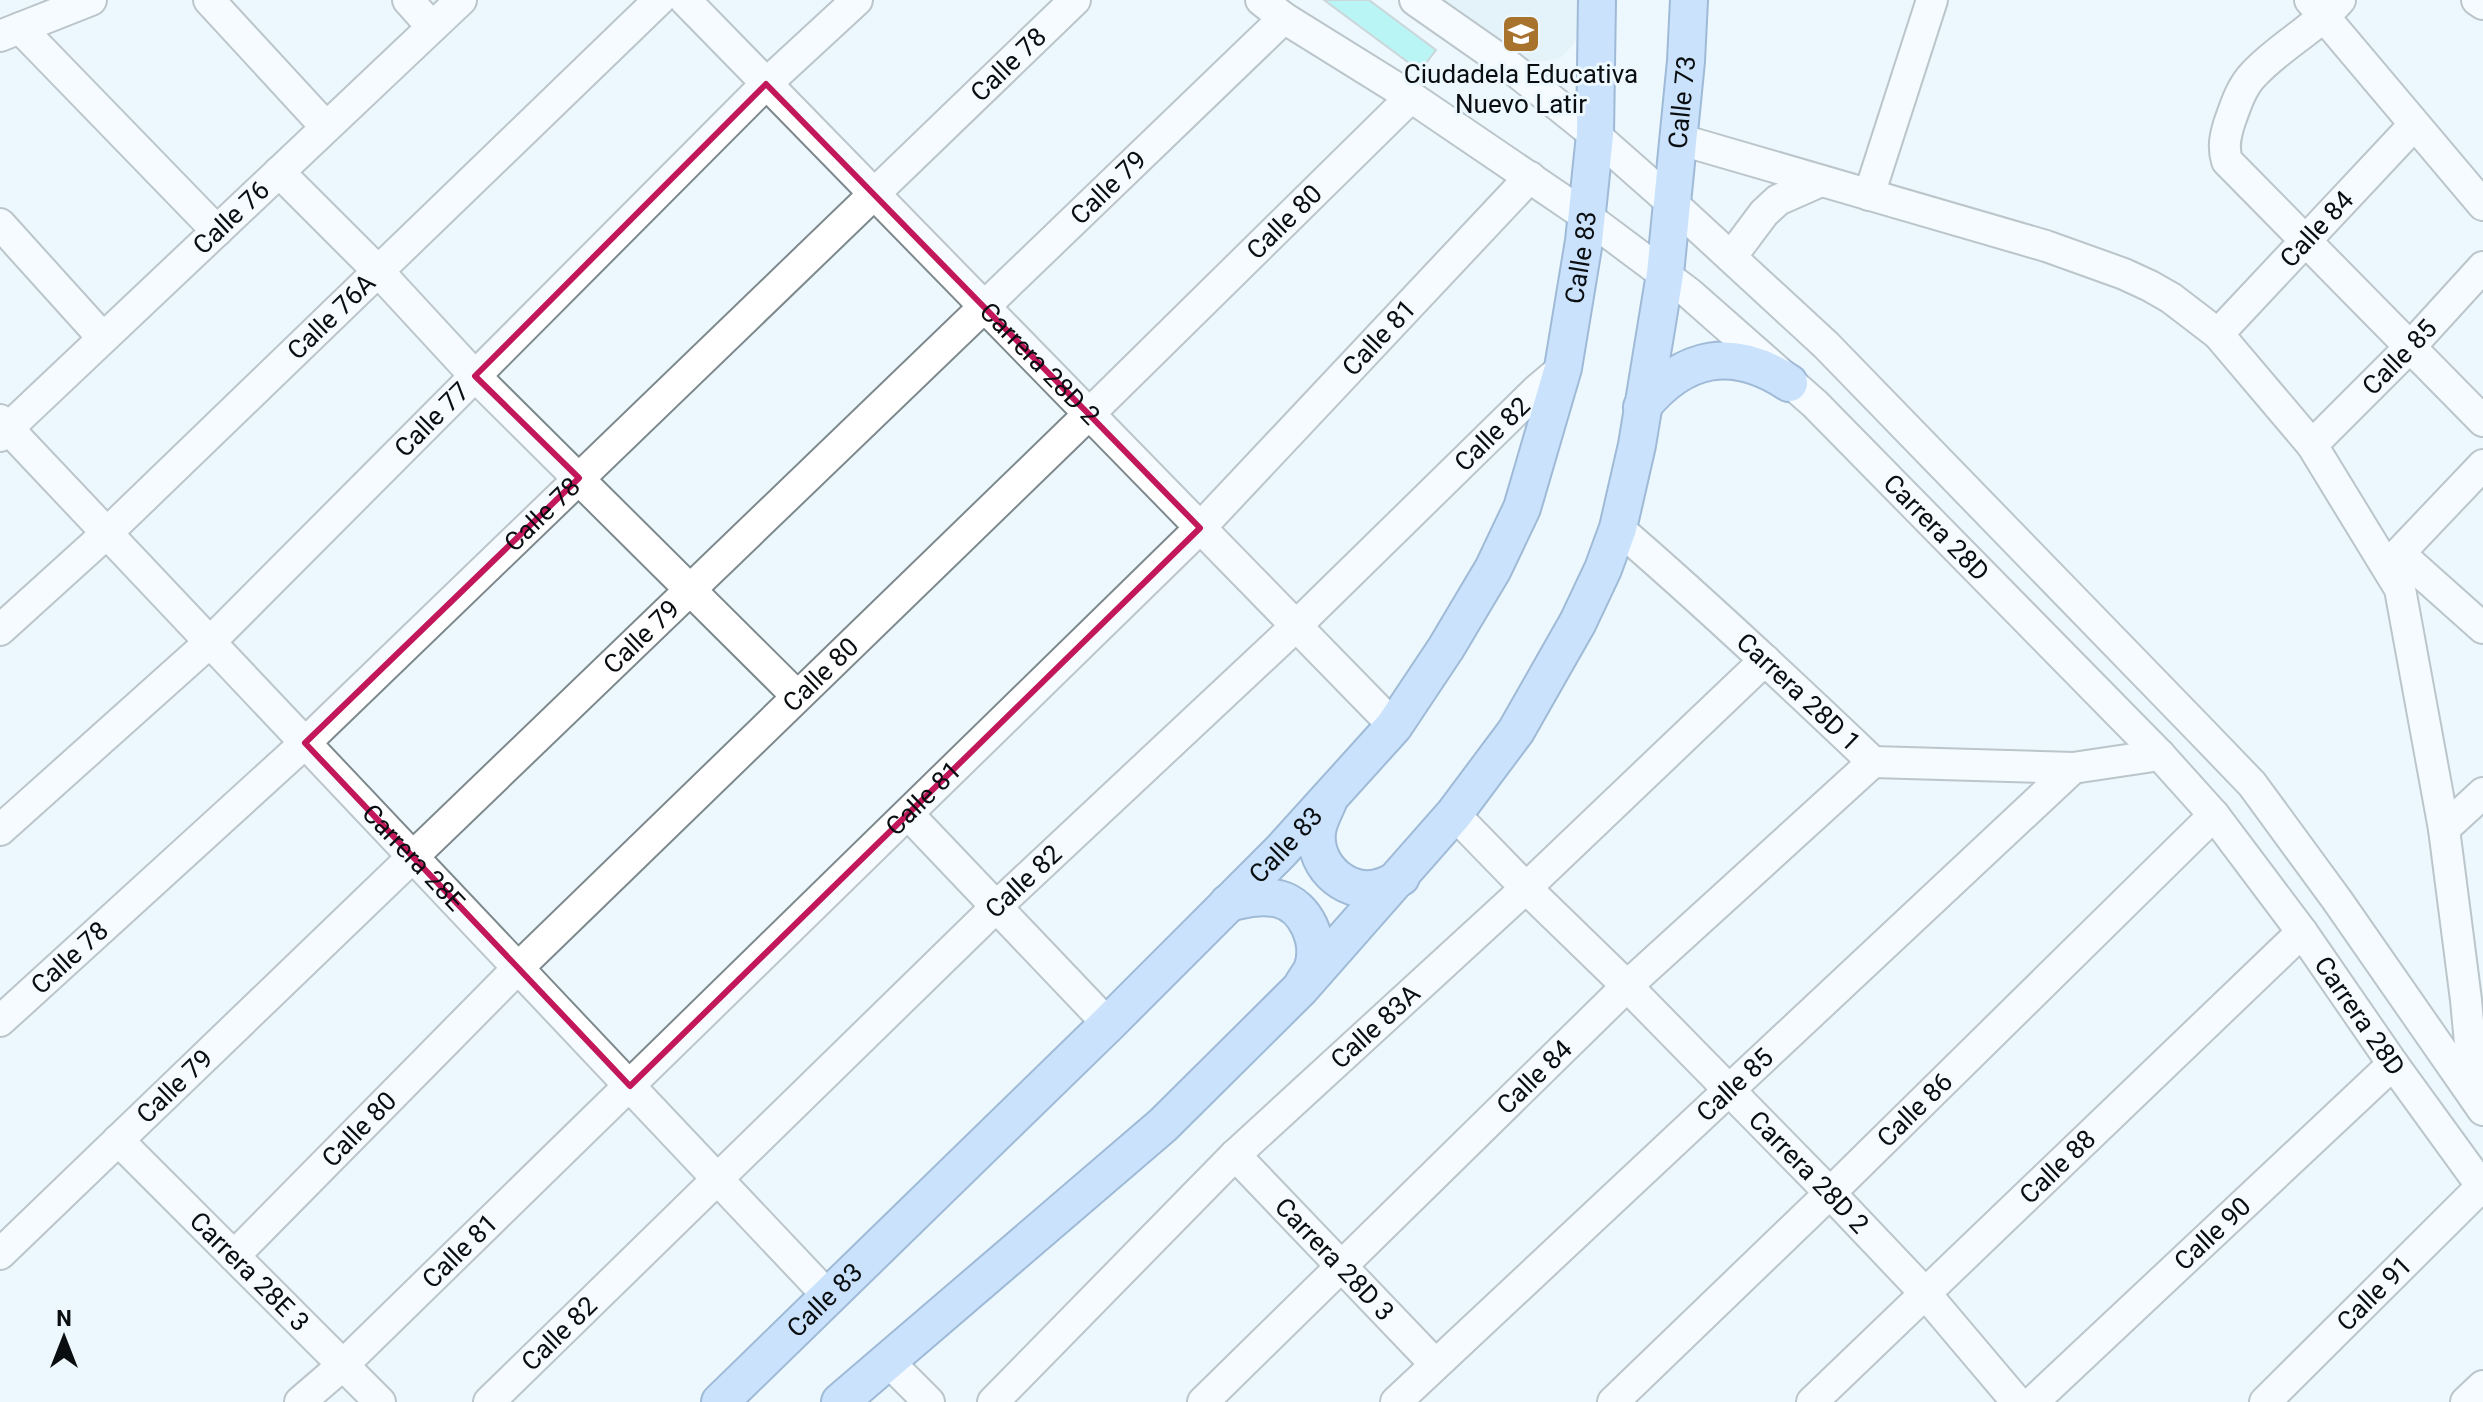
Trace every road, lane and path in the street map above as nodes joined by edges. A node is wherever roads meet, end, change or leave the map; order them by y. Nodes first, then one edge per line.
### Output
1 (91, 0) edge
2 (209, 0) edge
3 (408, 0) edge
4 (461, 0) edge
5 (659, 0) edge
6 (685, 0) edge
7 (857, 0) edge
8 (1075, 0) edge
9 (1415, 0) edge
10 (1597, 0) edge
11 (1689, 0) edge
12 (1932, 0) edge
13 (2477, 0) edge
14 (2483, 4) edge
15 (2325, 6) edge
16 (1272, 9) edge
17 (432, 27) junction
18 (10, 32) edge
19 (766, 84) junction
20 (1411, 97) junction
21 (2414, 125) junction
22 (326, 127) junction
23 (1595, 135) junction
24 (1678, 139) junction
25 (279, 172) junction
26 (1530, 177) junction
27 (1821, 181) junction
28 (874, 194) junction
29 (1869, 195) junction
30 (1672, 203) junction
31 (2483, 205) edge
32 (1586, 216) junction
33 (0, 224) edge
34 (217, 231) junction
35 (2305, 243) junction
36 (1731, 257) junction
37 (2483, 267) edge
38 (378, 271) junction
39 (1665, 274) junction
40 (984, 307) junction
41 (2218, 334) junction
42 (103, 338) junction
43 (2411, 346) junction
44 (1563, 368) junction
45 (475, 376) junction
46 (1789, 383) junction
47 (1642, 407) junction
48 (1089, 414) junction
49 (2483, 421) edge
50 (3, 428) edge
51 (2312, 445) junction
52 (2483, 465) edge
53 (579, 478) junction
54 (1200, 528) junction
55 (1618, 528) junction
56 (107, 533) junction
57 (2394, 560) junction
58 (689, 591) junction
59 (1296, 626) junction
60 (2483, 628) edge
61 (0, 630) edge
62 (210, 642) junction
63 (1765, 660) junction
64 (797, 696) junction
65 (1394, 726) junction
66 (305, 743) junction
67 (2160, 755) junction
68 (1873, 762) junction
69 (2073, 768) junction
70 (1332, 793) junction
71 (2483, 793) edge
72 (908, 814) junction
73 (1454, 814) junction
74 (2214, 815) junction
75 (2444, 829) junction
76 (0, 830) edge
77 (413, 857) junction
78 (1401, 877) junction
79 (1526, 888) junction
80 (1228, 903) junction
81 (996, 907) junction
82 (2302, 932) junction
83 (518, 968) junction
84 (1627, 986) junction
85 (1300, 989) junction
86 (2474, 992) edge
87 (0, 1021) edge
88 (1108, 1024) junction
89 (2393, 1064) junction
90 (630, 1086) junction
91 (1728, 1090) junction
92 (2479, 1104) edge
93 (118, 1140) junction
94 (1235, 1155) junction
95 (717, 1179) junction
96 (2482, 1187) edge
97 (1830, 1193) junction
98 (0, 1254) edge
99 (234, 1256) junction
100 (1340, 1266) junction
101 (1924, 1292) junction
102 (828, 1296) junction
103 (888, 1361) junction
104 (1435, 1364) junction
105 (343, 1365) junction
106 (2483, 1386) edge
107 (300, 1402) edge
108 (380, 1402) edge
109 (489, 1402) edge
110 (720, 1402) edge
111 (840, 1402) edge
112 (929, 1402) edge
113 (993, 1402) edge
114 (1203, 1402) edge
115 (1396, 1402) edge
116 (1613, 1402) edge
117 (1812, 1402) edge
118 (2017, 1402) edge
119 (2033, 1402) edge
120 (2265, 1402) edge
121 (2466, 1402) edge

1 - 18 street
2 - 22 street
3 - 17 street
4 - 17 street, Calle 76
5 - 38 street, Calle 76A
6 - 19 street, Carrera 28D 2
7 - 19 street, Calle 77
8 - 28 street, Calle 78
9 - 23 street, Carrera 28D
10 - 23 main road
11 - 24 main road, Calle 73
12 - 29 street
13 - 14 street
15 - 21 street
15 - 35 street
16 - 20 street, Carrera 28D
16 - 40 street, Calle 79
17 - 22 street, Calle 76
18 - 34 street
19 - 28 street, Carrera 28D 2
19 - 45 street, Calle 77
20 - 26 street, Carrera 28D
20 - 48 street, Calle 80
21 - 31 street
21 - 35 street, Calle 84
22 - 25 street, Calle 76
23 - 30 street, Carrera 28D
23 - 32 main road, Calle 83
24 - 27 street, Carrera 28D
24 - 30 main road, Calle 73
25 - 34 street, Calle 76
25 - 38 street
26 - 32 street, Carrera 28D
26 - 54 street, Calle 81
27 - 29 street, Carrera 28D
27 - 36 street
28 - 40 street, Carrera 28D 2
28 - 53 street, Calle 78
29 - 41 street, Carrera 28D
30 - 36 street, Carrera 28D
30 - 39 main road
32 - 39 street, Carrera 28D
32 - 44 main road, Calle 83
33 - 42 street
34 - 42 street, Calle 76
35 - 41 street, Calle 84
35 - 43 street
36 - 92 street, Carrera 28D
37 - 43 street, Calle 85
38 - 45 street
38 - 56 street, Calle 76A
39 - 46 street, Carrera 28D
39 - 47 main road
40 - 48 street, Carrera 28D 2
40 - 58 street, Calle 79
41 - 51 street, Carrera 28D
42 - 50 street, Calle 76
43 - 49 street
43 - 51 street, Calle 85
44 - 59 street, Calle 82
44 - 65 main road, Calle 83
45 - 53 street
45 - 62 street, Calle 77
46 - 47 main road
46 - 67 street, Carrera 28D
47 - 55 main road
48 - 54 street, Carrera 28D 2
48 - 64 street, Calle 80
50 - 56 street, Carrera 28E
51 - 57 street, Carrera 28D
52 - 57 street
53 - 58 street
53 - 66 street, Calle 78
54 - 59 street, Carrera 28D 2
54 - 72 street, Calle 81
55 - 63 street, Carrera 28D 1
55 - 73 main road
56 - 61 street, Calle 76A
56 - 62 street, Carrera 28E
57 - 60 street
57 - 75 street, Carrera 28D
58 - 64 street
58 - 77 street, Calle 79
59 - 65 street, Carrera 28D 2
59 - 81 street, Calle 82
62 - 66 street, Carrera 28E
62 - 76 street, Calle 77
63 - 68 street, Carrera 28D 1
63 - 79 street, Calle 83A
64 - 83 street, Calle 80
65 - 70 main road, Calle 83
66 - 77 street, Carrera 28E
66 - 87 street, Calle 78
67 - 69 street, Carrera 28D 1
67 - 74 street, Carrera 28D
68 - 69 street, Carrera 28D 1
68 - 84 street, Calle 84
69 - 91 street, Calle 85
70 - 78 main road
70 - 80 main road, Calle 83
71 - 75 street
72 - 81 street
72 - 90 street, Calle 81
73 - 78 main road
73 - 79 street, Carrera 28D 2
74 - 82 street, Carrera 28D
74 - 97 street, Calle 86
75 - 86 street, Carrera 28D
77 - 83 street, Carrera 28E
77 - 93 street, Calle 79
78 - 85 main road
79 - 84 street, Carrera 28D 2
79 - 94 street, Calle 83A
80 - 85 main road
80 - 88 main road, Calle 83
81 - 88 street
81 - 95 street, Calle 82
82 - 89 street, Carrera 28D
82 - 101 street, Calle 88
83 - 90 street, Carrera 28E
83 - 99 street, Calle 80
84 - 91 street, Carrera 28D 2
84 - 100 street, Calle 84
85 - 103 main road
86 - 92 street, Carrera 28D
88 - 102 main road, Calle 83
89 - 96 street, Carrera 28D
89 - 119 street, Calle 90
90 - 95 street, Carrera 28E
90 - 105 street, Calle 81
91 - 97 street, Carrera 28D 2
91 - 104 street, Calle 85
93 - 98 street, Calle 79
93 - 99 street, Carrera 28E 3
94 - 100 street, Carrera 28D 3
94 - 113 street, Calle 83A
95 - 102 street, Carrera 28E
95 - 109 street, Calle 82
96 - 120 street, Calle 91
97 - 101 street, Carrera 28D 2
97 - 116 street, Calle 86
99 - 105 street, Carrera 28E 3
100 - 104 street, Carrera 28D 3
100 - 114 street, Calle 84
101 - 117 street, Calle 88
101 - 118 street, Carrera 28D 2
102 - 110 main road, Calle 83
103 - 111 main road
103 - 112 street
104 - 115 street, Calle 85
105 - 107 street, Calle 81
105 - 108 street, Carrera 28E 3
106 - 121 street

